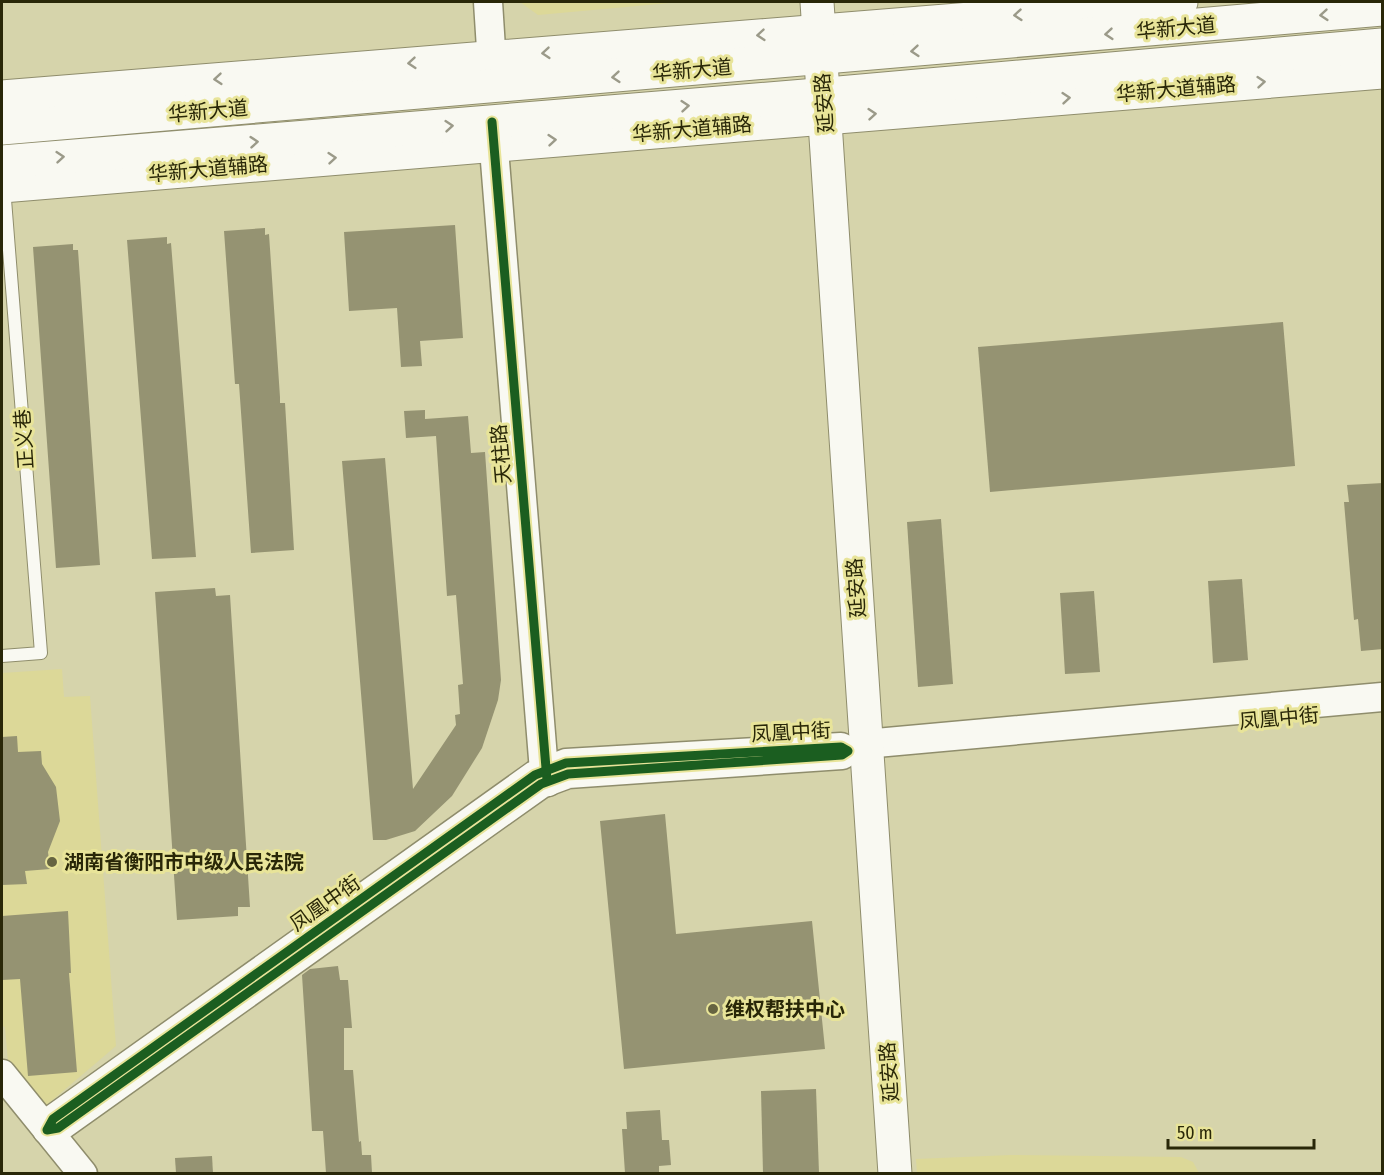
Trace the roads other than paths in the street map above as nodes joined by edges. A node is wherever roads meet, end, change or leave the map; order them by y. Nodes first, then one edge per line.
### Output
1 (488, 2) edge
2 (1181, 2) edge
3 (1050, 7) edge
4 (1383, 9) edge
5 (810, 31) edge
6 (1383, 45) edge
7 (492, 72) junction
8 (1383, 72) edge
9 (2, 97) edge
10 (2, 104) edge
11 (815, 107) junction
12 (59, 123) junction
13 (2, 128) edge
14 (493, 134) junction
15 (2, 178) edge
16 (2, 656) edge
17 (1383, 697) edge
18 (1383, 710) edge
19 (858, 750) junction
20 (546, 777) junction
21 (2, 1074) edge
22 (47, 1130) junction
23 (83, 1173) edge
24 (876, 1173) edge
25 (895, 1173) edge

1 - 7 street
2 - 3 main road
3 -> 5 main road
4 -> 5 main road, 华新大道
5 -> 7 main road, 华新大道
5 - 11 main road, 延安路
6 - 11 main road, 华新大道
7 -> 9 main road
7 - 12 main road, 华新大道
11 -> 8 main road, 华新大道辅路
10 - 12 main road
14 -> 11 main road, 华新大道
11 - 19 main road, 延安路
12 - 13 main road, 华新大道
15 -> 14 main road, 华新大道
14 - 20 street, 天柱路
15 - 16 lane, 正义巷
17 - 19 street, 凤凰中街
18 - 19 street, 凤凰中街
19 - 20 street, 凤凰中街
19 - 24 main road, 延安路
19 - 25 main road, 延安路
20 - 22 street, 凤凰中街
21 - 22 street
22 - 23 street

